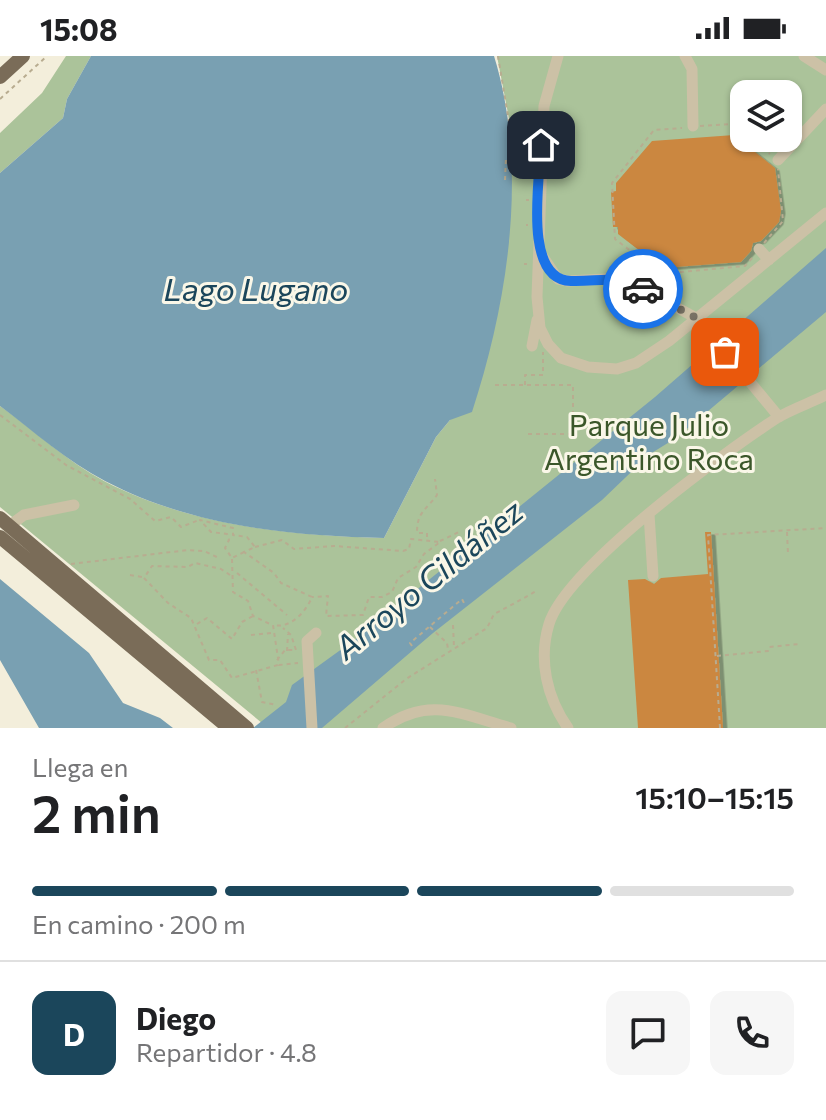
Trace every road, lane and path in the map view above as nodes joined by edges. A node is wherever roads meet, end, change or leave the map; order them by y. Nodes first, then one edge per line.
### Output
1 (23, 56) edge
2 (47, 56) edge
3 (498, 56) edge
4 (558, 56) edge
5 (685, 56) edge
6 (804, 56) edge
7 (826, 70) edge
8 (0, 77) edge
9 (0, 99) edge
10 (826, 109) edge
11 (730, 124) edge
12 (693, 126) junction
13 (514, 152) dead end
14 (768, 152) edge
15 (510, 158) dead end
16 (778, 160) junction
17 (505, 180) dead end
18 (826, 213) edge
19 (537, 247) junction
20 (759, 249) junction
21 (769, 260) junction
22 (671, 273) junction
23 (674, 305) junction
24 (539, 311) junction
25 (695, 317) junction
26 (532, 346) joint
27 (495, 385) dead end
28 (525, 385) junction
29 (824, 399) edge
30 (0, 415) edge
31 (779, 417) junction
32 (528, 434) dead end
33 (435, 479) dead end
34 (74, 505) dead end
35 (649, 514) junction
36 (200, 520) junction
37 (3, 527) edge
38 (826, 528) edge
39 (461, 531) dead end
40 (787, 531) junction
41 (233, 535) junction
42 (427, 538) junction
43 (229, 540) junction
44 (440, 542) junction
45 (255, 547) junction
46 (244, 552) junction
47 (788, 554) dead end
48 (219, 558) dead end
49 (232, 558) junction
50 (54, 566) junction
51 (237, 573) dead end
52 (130, 575) dead end
53 (230, 575) junction
54 (653, 576) dead end
55 (144, 578) junction
56 (711, 584) junction
57 (704, 585) dead end
58 (538, 590) dead end
59 (312, 597) junction
60 (464, 603) dead end
61 (287, 615) dead end
62 (253, 616) junction
63 (196, 624) junction
64 (273, 625) junction
65 (453, 625) dead end
66 (429, 626) junction
67 (282, 627) junction
68 (274, 633) junction
69 (288, 633) junction
70 (316, 633) dead end
71 (251, 635) dead end
72 (799, 644) dead end
73 (412, 646) dead end
74 (454, 647) junction
75 (448, 650) junction
76 (287, 651) junction
77 (715, 656) junction
78 (276, 660) junction
79 (308, 664) junction
80 (279, 665) junction
81 (256, 669) junction
82 (277, 705) dead end
83 (235, 726) edge
84 (312, 728) edge
85 (345, 728) edge
86 (383, 728) edge
87 (511, 728) edge
88 (568, 728) edge
89 (720, 728) edge

1 - 8 main road
2 - 9 path
3 - 13 path
4 - 19 lane
5 - 12 lane
6 - 7 lane
10 - 16 lane
11 - 12 path
12 - 22 path
14 - 16 path
15 - 17 path
16 - 20 path
18 - 21 lane
19 - 23 lane
19 - 24 lane
20 - 21 lane
20 - 22 path
21 - 25 lane
22 - 23 lane
23 - 25 lane
24 - 25 lane
24 - 26 lane
25 - 31 lane
26 - 28 path
27 - 28 path
28 - 32 path
29 - 31 lane
30 - 36 path
31 - 35 lane
33 - 42 path
34 - 37 lane
35 - 54 lane
35 - 88 lane
36 - 41 path
36 - 43 path
37 - 50 main road
37 - 83 main road
38 - 40 path
39 - 44 path
40 - 47 path
40 - 56 path
41 - 43 path
41 - 45 path
42 - 44 path
42 - 45 path
43 - 49 path
44 - 59 path
45 - 46 path
46 - 49 path
46 - 59 path
48 - 50 path
49 - 53 path
50 - 83 main road
51 - 61 path
52 - 55 path
53 - 55 path
53 - 62 path
55 - 63 path
56 - 57 path
56 - 77 path
58 - 74 path
59 - 67 path
60 - 66 path
62 - 63 path
62 - 64 path
63 - 81 path
64 - 67 path
64 - 68 path
65 - 74 path
66 - 73 path
66 - 75 path
67 - 69 path
68 - 71 path
68 - 78 path
69 - 76 path
69 - 76 path
70 - 79 lane
72 - 77 path
74 - 75 path
75 - 85 path
76 - 78 path
77 - 89 path
78 - 80 path
79 - 80 path
79 - 84 lane
80 - 81 path
81 - 82 path
86 - 87 lane

